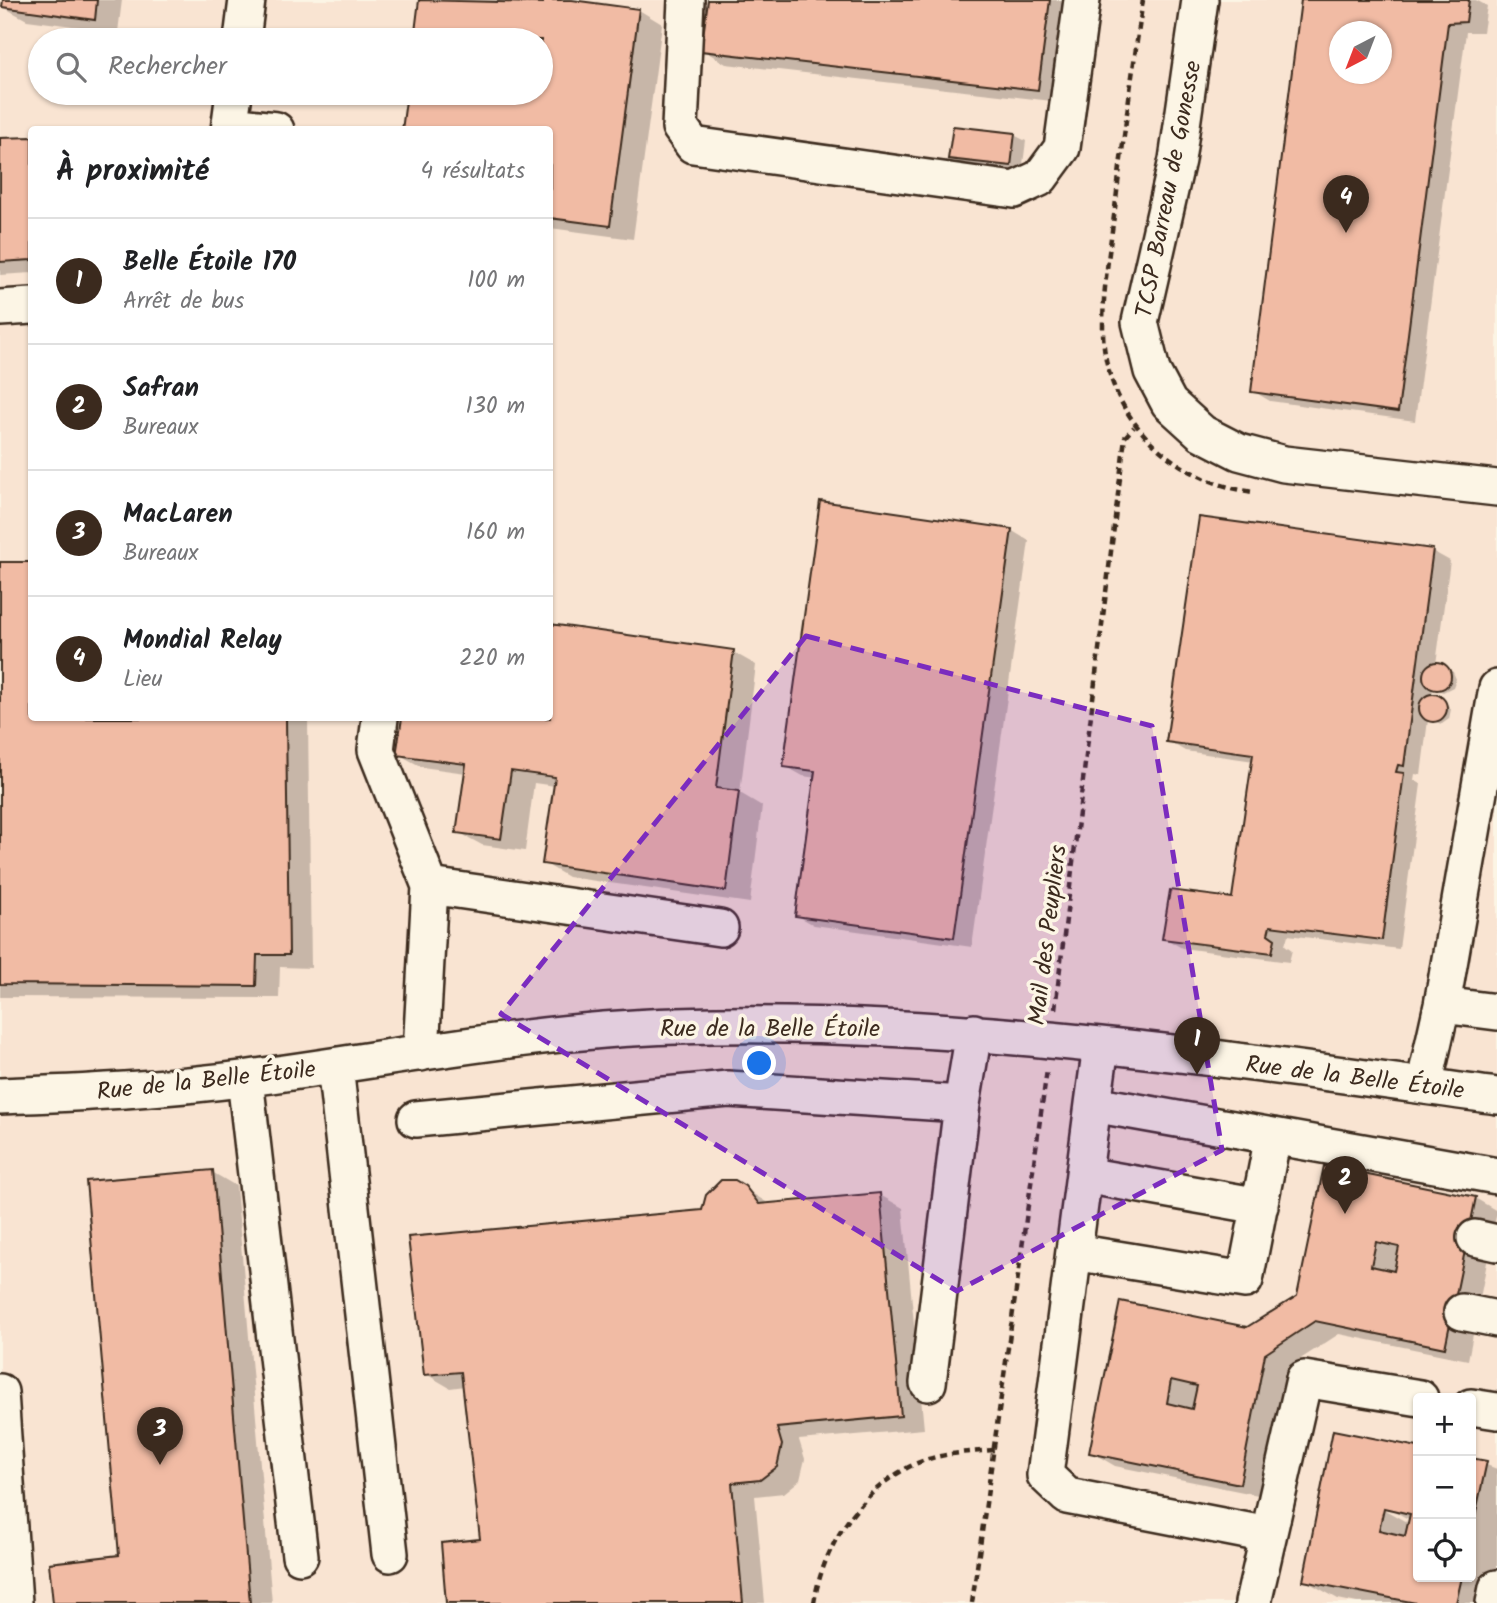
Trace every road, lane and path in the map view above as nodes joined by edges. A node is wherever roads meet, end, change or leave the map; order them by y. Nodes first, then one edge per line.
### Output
1 (247, 0) edge
2 (686, 0) edge
3 (1082, 0) edge
4 (1143, 0) edge
5 (1200, 0) edge
6 (244, 28) edge
7 (231, 116) edge
8 (263, 126) edge
9 (28, 306) edge
10 (0, 308) edge
11 (1135, 427) junction
12 (1497, 488) edge
13 (1263, 494) dead end
14 (1497, 688) edge
15 (380, 721) edge
16 (430, 886) junction
17 (720, 928) dead end
18 (1442, 1005) junction
19 (1497, 1012) edge
20 (974, 1032) junction
21 (1051, 1041) junction
22 (1101, 1046) junction
23 (421, 1053) junction
24 (335, 1066) junction
25 (245, 1079) junction
26 (1424, 1086) junction
27 (0, 1096) edge
28 (1497, 1096) edge
29 (962, 1104) junction
30 (1093, 1104) junction
31 (416, 1119) dead end
32 (1273, 1136) junction
33 (1084, 1175) junction
34 (1497, 1176) edge
35 (1260, 1206) junction
36 (1074, 1252) junction
37 (1462, 1312) dead end
38 (1497, 1319) edge
39 (928, 1383) dead end
40 (0, 1392) edge
41 (1413, 1397) edge
42 (1476, 1408) edge
43 (1497, 1411) edge
44 (995, 1450) junction
45 (1268, 1535) junction
46 (390, 1554) dead end
47 (300, 1556) dead end
48 (1497, 1588) edge
49 (14, 1603) edge
50 (814, 1603) edge
51 (972, 1603) edge
52 (1253, 1603) edge
53 (1494, 1603) edge

1 - 6 street
2 - 3 street
4 - 11 path
5 - 12 street, TCSP Barreau de Gonesse
7 - 8 street
9 - 10 street
11 - 13 path
11 - 21 path, Mail des Peupliers
14 - 18 street
15 - 16 street
16 - 17 street
16 - 23 street
18 - 19 street
18 - 26 street
20 - 21 street, Rue de la Belle Étoile
20 - 23 street, Rue de la Belle Étoile
20 - 29 street
21 - 22 street, Rue de la Belle Étoile
21 - 44 path, Mail des Peupliers
22 - 26 street, Rue de la Belle Étoile
22 - 30 street
23 - 24 street, Rue de la Belle Étoile
24 - 25 street, Rue de la Belle Étoile
24 - 46 street
25 - 27 street, Rue de la Belle Étoile
25 - 47 street
26 - 28 street, Rue de la Belle Étoile
29 - 31 street
29 - 39 street
30 - 32 street
30 - 33 street
32 - 34 street
32 - 35 street
33 - 35 street
33 - 36 street
35 - 36 street
36 - 45 street
37 - 38 street
40 - 49 street
41 - 45 street
42 - 43 street
44 - 50 path
44 - 51 path, Mail des Peupliers
45 - 52 street
48 - 53 street

